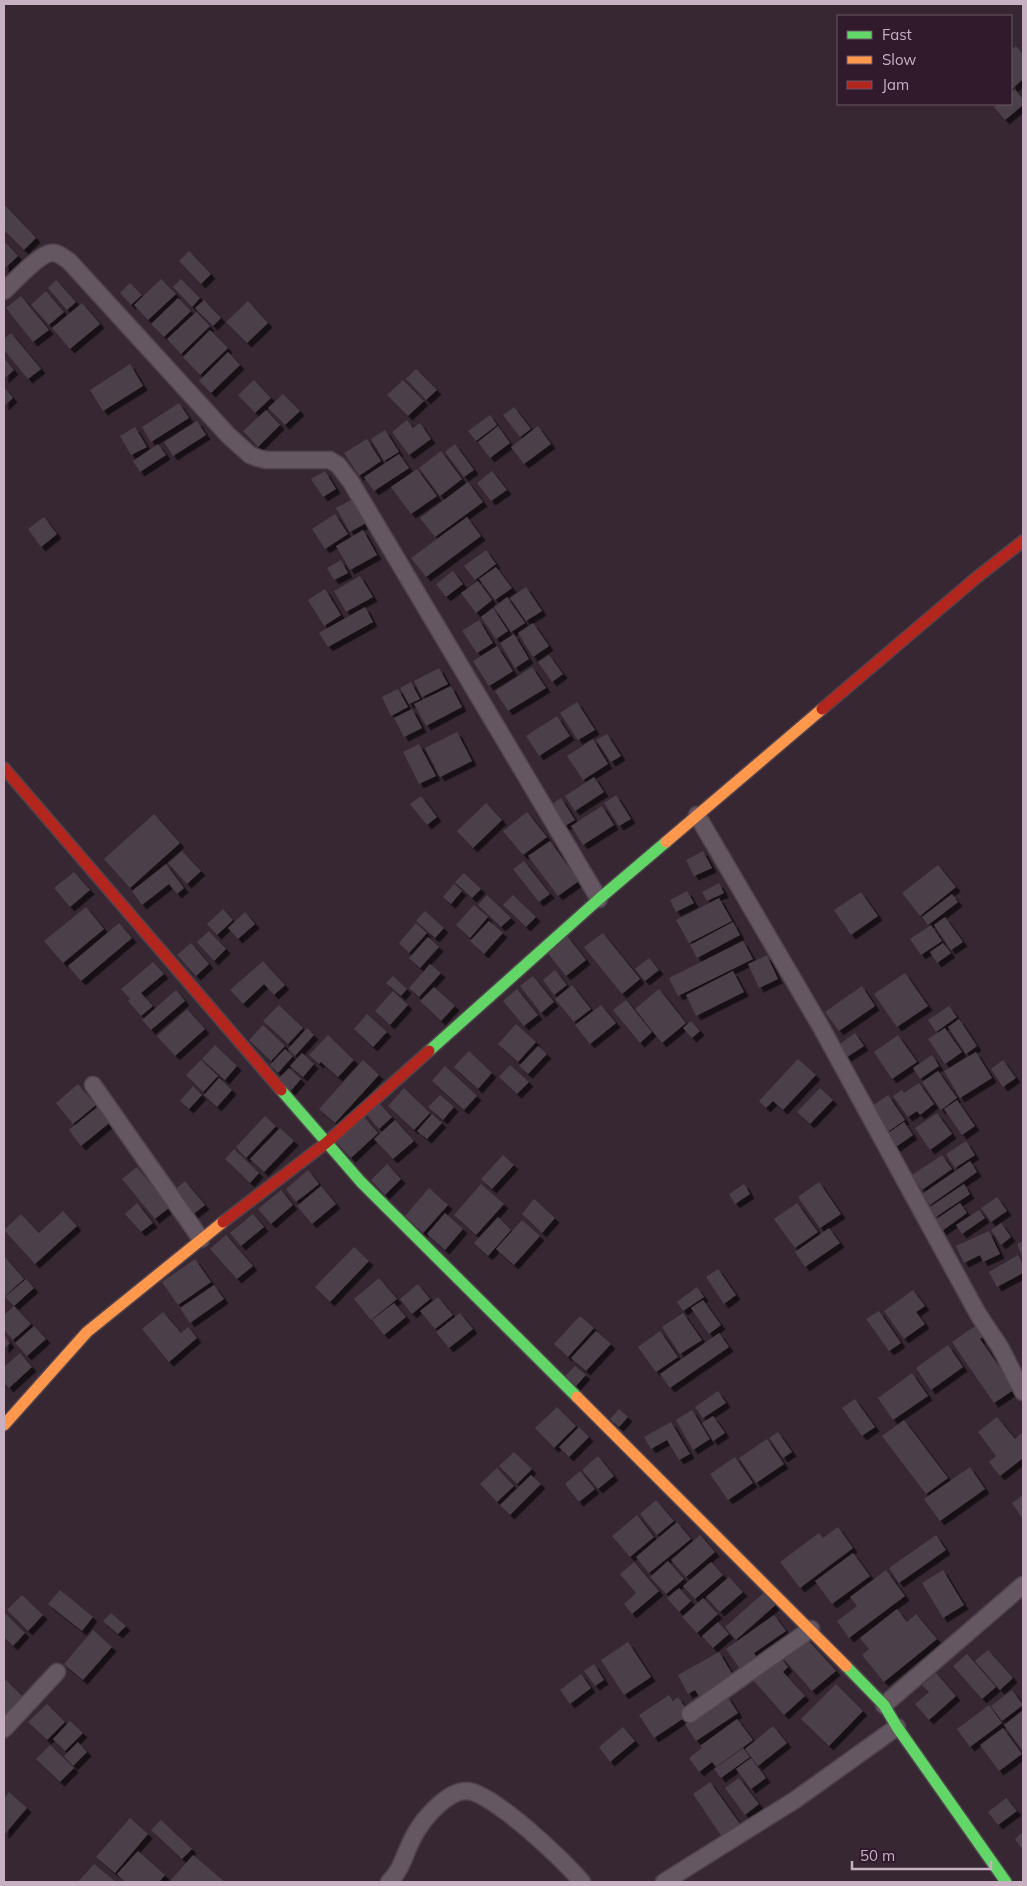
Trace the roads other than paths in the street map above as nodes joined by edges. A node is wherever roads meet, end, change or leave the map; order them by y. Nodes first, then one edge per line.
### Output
1 (4, 291) edge
2 (1023, 541) edge
3 (4, 768) edge
4 (697, 815) junction
5 (599, 899) junction
6 (93, 1085) dead end
7 (326, 1143) junction
8 (201, 1239) junction
9 (1023, 1392) edge
10 (7, 1413) edge
11 (1023, 1585) edge
12 (811, 1629) junction
13 (57, 1672) dead end
14 (884, 1705) junction
15 (690, 1714) dead end
16 (897, 1727) junction
17 (4, 1728) edge
18 (389, 1882) edge
19 (582, 1882) edge
20 (664, 1882) edge
21 (1006, 1882) edge

1 - 5 street
2 - 4 street
3 - 7 street
4 - 5 street
4 - 9 street
5 - 7 street
6 - 8 street
7 - 8 street
7 - 12 street
8 - 10 street
11 - 14 street
12 - 14 street
12 - 15 street
13 - 17 street
14 - 16 street
16 - 20 street
16 - 21 street
18 - 19 street

